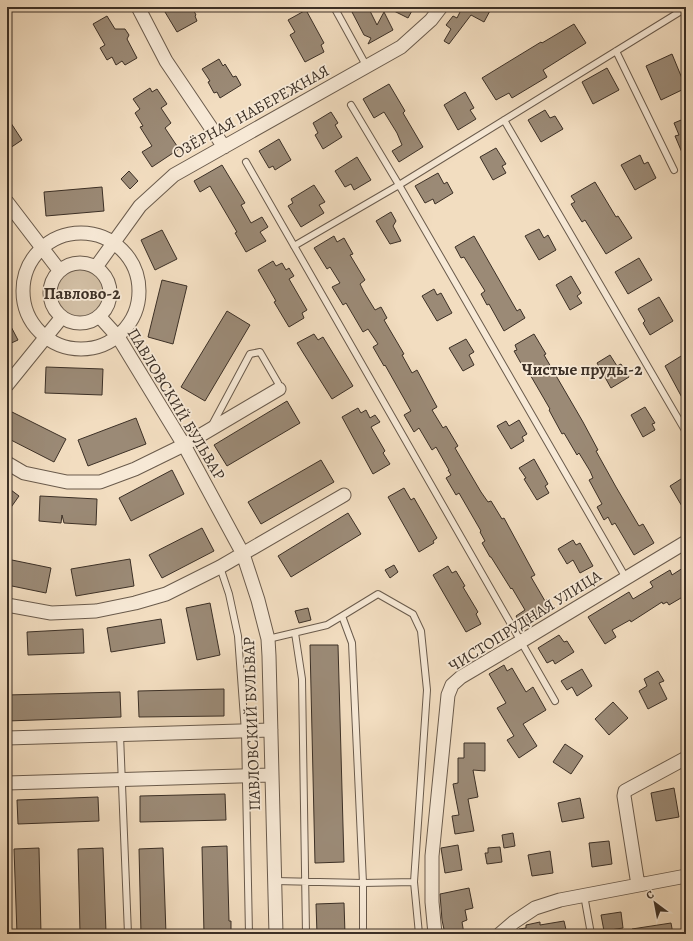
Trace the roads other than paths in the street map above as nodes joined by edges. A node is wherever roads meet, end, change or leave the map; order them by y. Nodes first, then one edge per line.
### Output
1 (138, 7) edge
2 (334, 7) edge
3 (441, 7) edge
4 (686, 8) edge
5 (616, 51) junction
6 (367, 67) junction
7 (352, 105) dead end
8 (504, 120) junction
9 (224, 147) junction
10 (246, 162) dead end
11 (674, 170) dead end
12 (399, 185) junction
13 (7, 202) edge
14 (114, 241) junction
15 (294, 246) junction
16 (42, 247) junction
17 (96, 267) junction
18 (60, 270) junction
19 (99, 316) junction
20 (62, 317) junction
21 (45, 337) junction
22 (118, 337) junction
23 (7, 385) edge
24 (279, 389) joint
25 (209, 430) junction
26 (686, 432) edge
27 (184, 445) junction
28 (7, 463) edge
29 (344, 495) dead end
30 (686, 542) edge
31 (243, 554) junction
32 (220, 567) junction
33 (626, 578) junction
34 (7, 605) edge
35 (342, 616) junction
36 (295, 633) junction
37 (268, 639) junction
38 (520, 642) junction
39 (555, 701) dead end
40 (271, 730) junction
41 (245, 732) junction
42 (120, 735) junction
43 (7, 738) edge
44 (686, 758) edge
45 (271, 775) junction
46 (245, 776) junction
47 (122, 780) junction
48 (7, 782) edge
49 (686, 876) edge
50 (275, 881) junction
51 (304, 882) junction
52 (414, 882) junction
53 (363, 883) junction
54 (638, 885) junction
55 (584, 895) junction
56 (128, 934) edge
57 (249, 934) edge
58 (276, 934) edge
59 (306, 934) edge
60 (363, 934) edge
61 (418, 934) edge
62 (434, 934) edge
63 (500, 934) edge
64 (591, 934) edge

1 - 9 street
2 - 6 lane
3 - 6 street, ОЗЁРНАЯ НАБЕРЕЖНАЯ
4 - 5 lane
5 - 8 lane
5 - 11 lane
6 - 9 street, ОЗЁРНАЯ НАБЕРЕЖНАЯ
7 - 12 lane
8 - 12 lane
8 - 26 lane
9 - 14 street, ОЗЁРНАЯ НАБЕРЕЖНАЯ
10 - 15 lane
12 - 15 lane
12 - 33 lane
13 - 16 street
14 - 16 street
14 - 17 street, ОЗЁРНАЯ НАБЕРЕЖНАЯ
14 - 22 street
15 - 38 lane
16 - 18 street
16 - 21 street
17 - 18 street
17 - 19 street
18 - 20 street
19 - 20 street
19 - 22 street, ПАВЛОВСКИЙ БУЛЬВАР
20 - 21 street
21 - 22 street
21 - 23 street
22 - 27 street, ПАВЛОВСКИЙ БУЛЬВАР
24 - 25 street
24 - 25 lane
25 - 27 street
27 - 28 street
27 - 31 street, ПАВЛОВСКИЙ БУЛЬВАР
29 - 31 street
30 - 33 street, ЧИСТОПРУДНАЯ УЛИЦА
31 - 32 street
31 - 37 street, ПАВЛОВСКИЙ БУЛЬВАР
32 - 34 street
32 - 41 lane
33 - 38 street, ЧИСТОПРУДНАЯ УЛИЦА
35 - 36 lane
35 - 52 lane
35 - 53 lane
36 - 37 lane
36 - 51 lane
37 - 40 street, ПАВЛОВСКИЙ БУЛЬВАР
38 - 39 lane
38 - 62 street, ЧИСТОПРУДНАЯ УЛИЦА
40 - 41 street
40 - 45 street, ПАВЛОВСКИЙ БУЛЬВАР
41 - 42 street
41 - 46 lane
42 - 43 street
42 - 47 lane
44 - 54 street
45 - 46 street
45 - 50 street, ПАВЛОВСКИЙ БУЛЬВАР
46 - 47 street
46 - 57 lane
47 - 48 street
47 - 56 lane
49 - 54 street
50 - 51 lane
50 - 58 street, ПАВЛОВСКИЙ БУЛЬВАР
51 - 53 lane
51 - 59 lane
52 - 53 lane
52 - 61 lane
53 - 60 lane
54 - 55 street
55 - 63 street
55 - 64 lane

